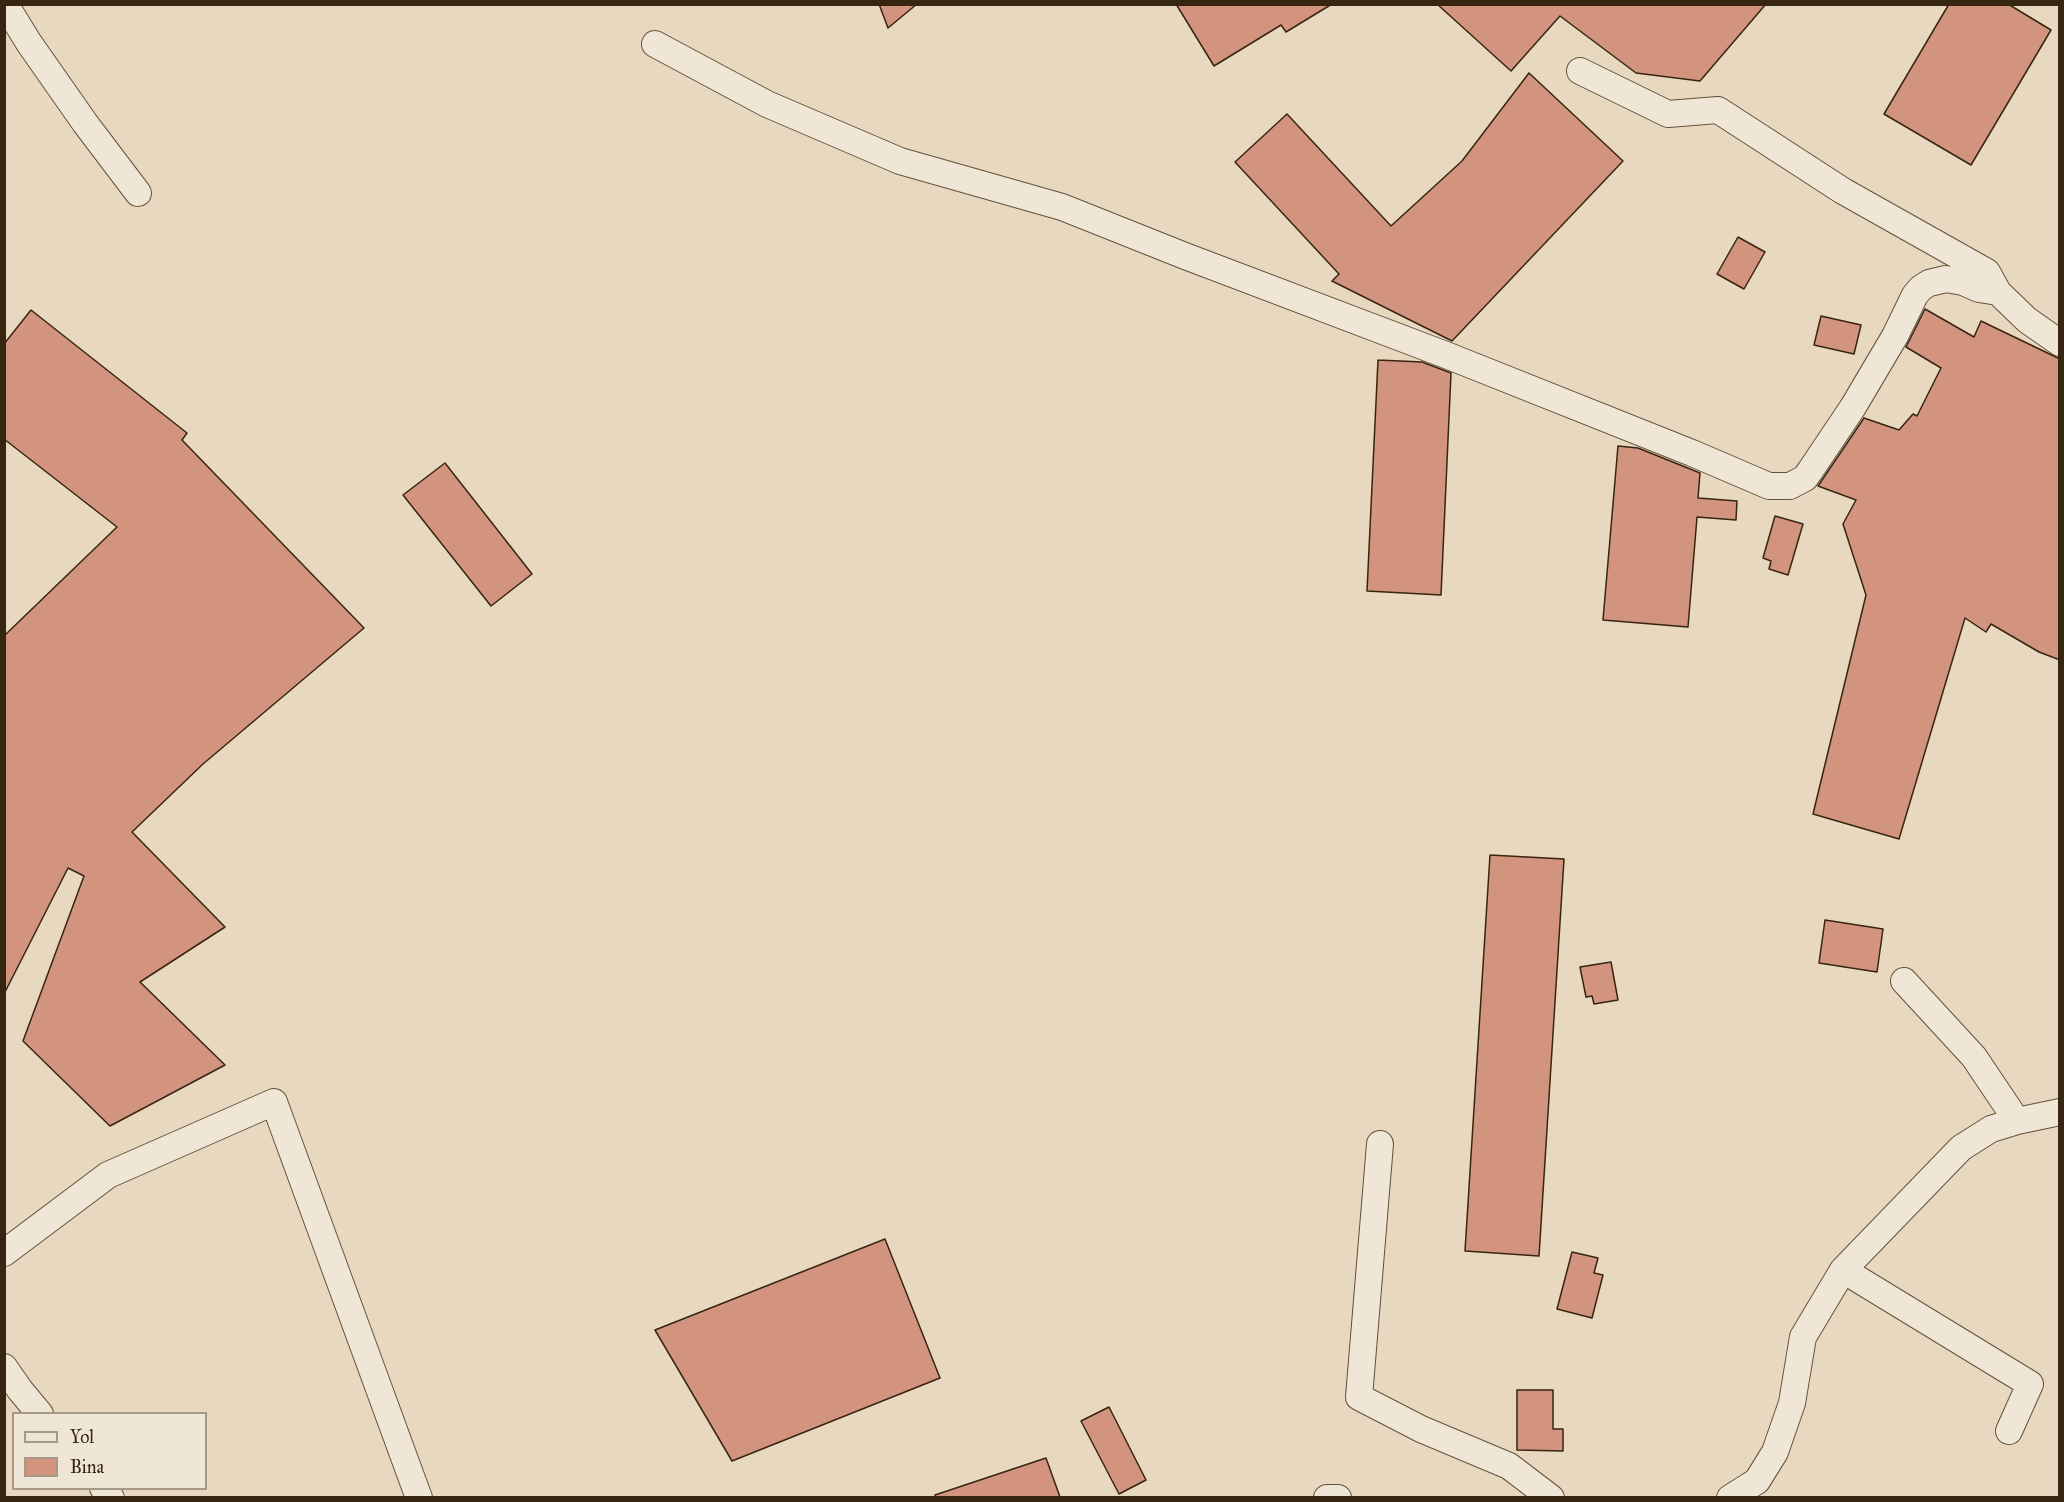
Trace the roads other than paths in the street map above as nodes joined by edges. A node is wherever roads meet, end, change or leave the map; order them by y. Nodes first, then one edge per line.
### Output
1 (5, 4) edge
2 (655, 44) dead end
3 (1580, 71) dead end
4 (138, 193) dead end
5 (1998, 292) junction
6 (2060, 343) edge
7 (1905, 981) dead end
8 (2060, 1112) edge
9 (2017, 1120) junction
10 (1380, 1144) dead end
11 (4, 1253) edge
12 (1843, 1270) junction
13 (4, 1367) edge
14 (39, 1412) edge
15 (2009, 1431) dead end
16 (419, 1497) edge
17 (1327, 1497) edge
18 (1338, 1497) edge
19 (1551, 1497) edge
20 (1730, 1497) edge

1 - 4 street
2 - 5 street
3 - 5 street
5 - 6 street
7 - 9 street
8 - 9 street
9 - 12 street
10 - 19 street
11 - 16 street
12 - 15 street
12 - 20 street
13 - 14 street
17 - 18 street

